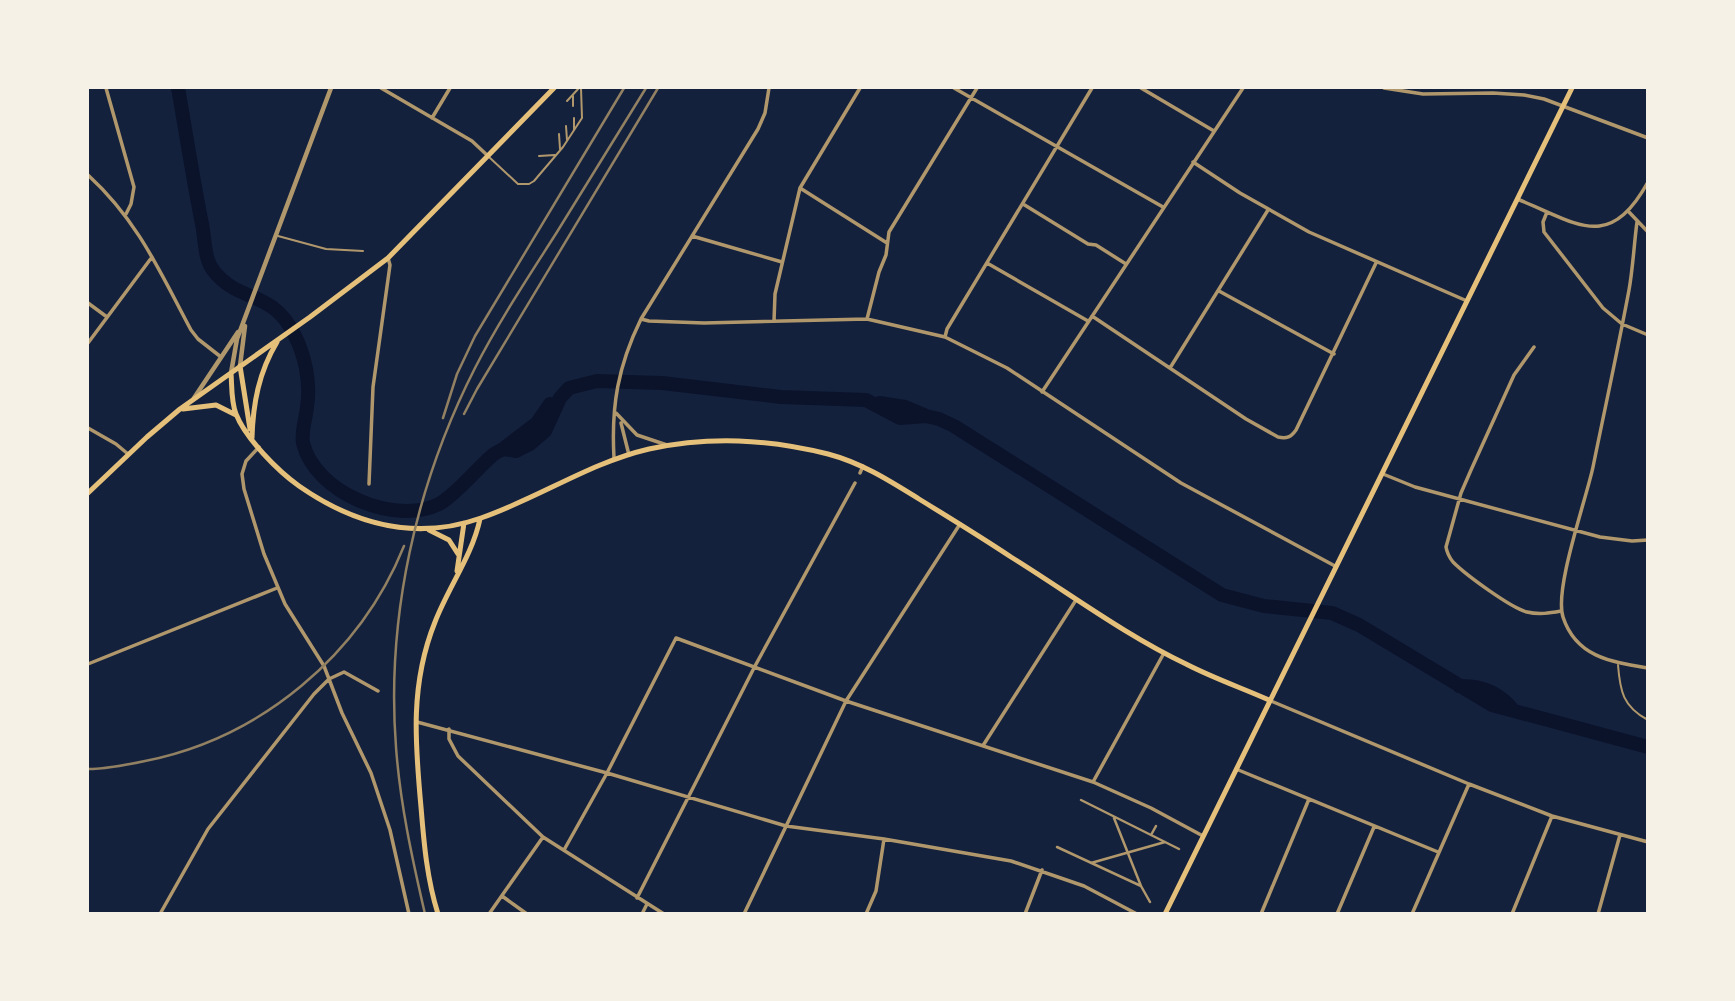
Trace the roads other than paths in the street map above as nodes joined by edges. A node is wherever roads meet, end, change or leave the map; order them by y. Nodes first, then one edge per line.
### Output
1 (106, 88) edge
2 (331, 88) edge
3 (381, 88) edge
4 (450, 88) edge
5 (553, 88) edge
6 (580, 88) edge
7 (769, 88) edge
8 (860, 88) edge
9 (954, 88) edge
10 (977, 88) edge
11 (1092, 88) edge
12 (1141, 88) edge
13 (1243, 88) edge
14 (1384, 88) edge
15 (1572, 88) edge
16 (573, 95) junction
17 (971, 97) junction
18 (567, 101) dead end
19 (573, 106) dead end
20 (1563, 106) junction
21 (432, 118) junction
22 (574, 118) dead end
23 (566, 126) dead end
24 (574, 131) junction
25 (1214, 131) junction
26 (559, 134) dead end
27 (1647, 138) edge
28 (567, 141) junction
29 (1057, 146) junction
30 (560, 150) junction
31 (556, 155) junction
32 (488, 156) junction
33 (539, 156) dead end
34 (1193, 162) junction
35 (508, 168) dead end
36 (504, 172) junction
37 (88, 175) edge
38 (1647, 182) edge
39 (800, 188) junction
40 (1517, 199) junction
41 (1022, 203) junction
42 (1163, 207) junction
43 (1268, 210) junction
44 (1628, 211) junction
45 (1547, 212) junction
46 (126, 214) junction
47 (1637, 222) junction
48 (1647, 232) edge
49 (277, 236) junction
50 (692, 236) junction
51 (887, 243) junction
52 (363, 251) dead end
53 (152, 257) junction
54 (388, 258) junction
55 (782, 262) junction
56 (988, 263) junction
57 (1376, 263) junction
58 (1126, 264) junction
59 (1218, 290) junction
60 (1467, 300) junction
61 (88, 303) edge
62 (1092, 316) junction
63 (107, 317) junction
64 (246, 319) junction
65 (641, 319) junction
66 (867, 319) junction
67 (774, 321) junction
68 (1088, 321) junction
69 (1622, 324) junction
70 (1647, 335) edge
71 (282, 337) junction
72 (945, 337) junction
73 (88, 343) edge
74 (1534, 347) dead end
75 (1334, 354) junction
76 (221, 357) junction
77 (240, 366) junction
78 (1170, 368) junction
79 (231, 373) junction
80 (1042, 391) junction
81 (194, 399) junction
82 (180, 410) junction
83 (615, 411) junction
84 (236, 415) junction
85 (620, 419) junction
86 (88, 428) edge
87 (252, 438) junction
88 (670, 445) junction
89 (259, 447) junction
90 (128, 454) junction
91 (629, 454) junction
92 (614, 458) junction
93 (863, 466) junction
94 (860, 473) dead end
95 (1381, 473) junction
96 (855, 483) dead end
97 (369, 484) dead end
98 (88, 493) edge
99 (1460, 499) junction
100 (480, 519) junction
101 (464, 523) junction
102 (961, 524) junction
103 (426, 529) junction
104 (1577, 529) junction
105 (1647, 540) edge
106 (459, 556) junction
107 (1335, 566) junction
108 (457, 574) junction
109 (277, 588) junction
110 (1077, 598) junction
111 (1561, 611) junction
112 (1164, 653) junction
113 (88, 664) edge
114 (1618, 664) junction
115 (755, 666) junction
116 (1647, 667) edge
117 (329, 679) junction
118 (378, 691) dead end
119 (1269, 700) junction
120 (846, 701) junction
121 (1647, 720) edge
122 (415, 722) junction
123 (449, 729) junction
124 (983, 745) junction
125 (1236, 769) junction
126 (607, 773) junction
127 (1093, 782) junction
128 (1469, 784) junction
129 (691, 797) junction
130 (1309, 799) junction
131 (1081, 800) dead end
132 (1114, 816) junction
133 (1552, 816) junction
134 (786, 826) junction
135 (1156, 826) dead end
136 (1374, 827) junction
137 (1151, 835) junction
138 (1620, 835) junction
139 (1203, 836) junction
140 (543, 837) junction
141 (884, 839) junction
142 (1165, 842) junction
143 (1647, 842) edge
144 (1057, 847) dead end
145 (1179, 849) dead end
146 (564, 850) junction
147 (1128, 852) junction
148 (1438, 852) junction
149 (1091, 863) junction
150 (1042, 870) junction
151 (1141, 886) junction
152 (502, 896) junction
153 (637, 898) junction
154 (1150, 902) dead end
155 (647, 904) junction
156 (160, 914) edge
157 (410, 914) edge
158 (438, 914) edge
159 (489, 914) edge
160 (527, 914) edge
161 (642, 914) edge
162 (664, 914) edge
163 (744, 914) edge
164 (866, 914) edge
165 (1025, 914) edge
166 (1138, 914) edge
167 (1164, 914) edge
168 (1261, 914) edge
169 (1337, 914) edge
170 (1412, 914) edge
171 (1513, 914) edge
172 (1598, 914) edge

1 - 46 street
2 - 49 street
3 - 21 street
4 - 21 street
5 - 32 main road
6 - 16 lane
6 - 24 lane
7 - 50 street
8 - 39 street
9 - 17 street
10 - 17 street
11 - 29 street
12 - 25 street
13 - 25 street
14 - 20 street
15 - 20 main road
16 - 18 lane
16 - 19 lane
17 - 29 street
17 - 51 street
20 - 27 street
20 - 40 main road
21 - 32 street
22 - 24 lane
23 - 28 lane
24 - 28 lane
25 - 34 street
26 - 30 lane
28 - 30 lane
29 - 41 street
29 - 42 street
30 - 31 lane
31 - 33 lane
31 - 36 lane
32 - 36 lane
32 - 54 main road
34 - 42 street
34 - 43 street
35 - 36 lane
37 - 46 street
38 - 44 street
39 - 51 street
39 - 55 street
40 - 45 street
40 - 60 main road
41 - 56 street
41 - 58 street
42 - 58 street
43 - 57 street
43 - 59 street
44 - 45 street
44 - 47 street
45 - 69 street
46 - 53 street
47 - 48 street
47 - 69 street
49 - 52 lane
49 - 64 street
50 - 55 street
50 - 65 street
51 - 66 street
53 - 63 street
53 - 76 street
54 - 71 main road
54 - 97 street
55 - 67 street
56 - 68 street
56 - 72 street
57 - 60 street
57 - 75 street
58 - 62 street
59 - 75 street
59 - 78 street
60 - 95 main road
61 - 63 street
62 - 68 street
62 - 78 street
63 - 73 street
64 - 76 street
64 - 77 street
64 - 79 street
65 - 67 street
65 - 83 street
66 - 67 street
66 - 72 street
68 - 80 street
69 - 70 street
69 - 104 street
71 - 77 main road
71 - 87 main road
72 - 80 street
74 - 99 street
75 - 78 street
76 - 81 street
77 - 79 main road
77 - 87 main road
79 - 81 main road
79 - 84 main road
80 - 107 street
81 - 82 main road
82 - 84 main road
82 - 90 main road
83 - 85 street
83 - 92 street
84 - 87 main road
85 - 88 street
85 - 91 street
86 - 90 street
87 - 89 main road
88 - 91 main road
88 - 93 main road
89 - 103 main road
89 - 109 street
90 - 98 main road
91 - 92 main road
92 - 100 main road
93 - 94 street
93 - 102 main road
95 - 99 street
95 - 107 main road
96 - 115 street
99 - 104 street
99 - 111 street
100 - 101 main road
100 - 108 main road
101 - 103 main road
101 - 106 main road
102 - 110 main road
102 - 120 street
103 - 106 main road
104 - 105 street
104 - 111 street
106 - 108 main road
107 - 119 main road
108 - 122 main road
109 - 113 street
109 - 117 street
110 - 112 main road
110 - 124 street
111 - 114 street
112 - 119 main road
112 - 127 street
114 - 116 street
114 - 121 lane
115 - 120 street
115 - 126 street
115 - 129 street
117 - 118 street
117 - 156 street
117 - 157 street
119 - 125 main road
119 - 128 street
120 - 124 street
120 - 134 street
122 - 123 street
122 - 158 main road
123 - 126 street
123 - 140 street
124 - 127 street
125 - 130 street
125 - 139 main road
126 - 129 street
126 - 146 street
127 - 139 street
128 - 133 street
128 - 148 street
129 - 134 street
129 - 153 street
130 - 136 street
130 - 168 street
131 - 132 street
132 - 137 street
132 - 147 street
133 - 138 street
133 - 171 street
134 - 141 street
134 - 163 street
135 - 137 street
136 - 148 street
136 - 169 street
137 - 142 street
138 - 143 street
138 - 172 street
139 - 167 main road
140 - 146 street
140 - 152 street
141 - 150 street
141 - 164 street
142 - 145 street
142 - 147 street
144 - 149 street
146 - 153 street
147 - 149 street
147 - 151 street
148 - 170 street
149 - 151 street
150 - 165 street
150 - 166 street
151 - 154 street
152 - 159 street
152 - 160 street
153 - 155 street
155 - 161 street
155 - 162 street

